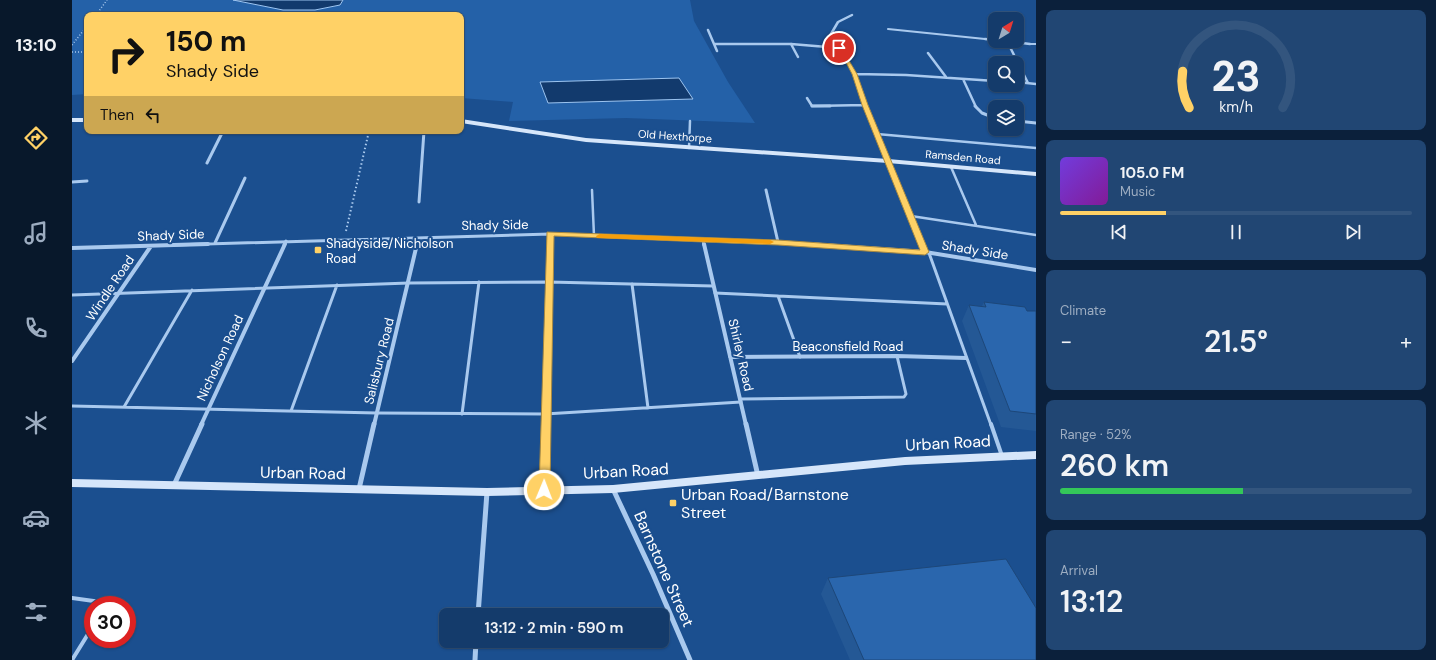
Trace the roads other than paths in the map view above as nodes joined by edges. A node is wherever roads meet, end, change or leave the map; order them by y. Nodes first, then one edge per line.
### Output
1 (852, 14) dead end
2 (888, 29) dead end
3 (708, 30) dead end
4 (985, 39) joint
5 (988, 39) edge
6 (1024, 43) edge
7 (714, 44) junction
8 (791, 44) junction
9 (1030, 44) joint
10 (1036, 44) edge
11 (839, 48) junction
12 (1010, 48) edge
13 (717, 51) dead end
14 (928, 53) dead end
15 (798, 58) dead end
16 (854, 74) junction
17 (946, 77) junction
18 (963, 78) junction
19 (988, 80) edge
20 (1024, 83) edge
21 (1028, 83) junction
22 (1036, 84) edge
23 (807, 98) dead end
24 (865, 105) junction
25 (988, 117) edge
26 (72, 120) edge
27 (84, 120) edge
28 (464, 121) edge
29 (690, 121) dead end
30 (1024, 122) edge
31 (1036, 123) edge
32 (221, 134) edge
33 (424, 134) edge
34 (877, 134) junction
35 (689, 148) junction
36 (1036, 148) edge
37 (888, 161) junction
38 (207, 162) dead end
39 (951, 167) junction
40 (1036, 174) edge
41 (245, 178) dead end
42 (87, 181) dead end
43 (72, 182) edge
44 (592, 190) dead end
45 (766, 190) dead end
46 (419, 202) dead end
47 (911, 216) junction
48 (976, 225) junction
49 (550, 234) junction
50 (1036, 235) edge
51 (594, 236) junction
52 (418, 238) junction
53 (703, 239) junction
54 (286, 241) junction
55 (778, 242) junction
56 (215, 243) junction
57 (151, 246) junction
58 (72, 248) edge
59 (927, 253) junction
60 (1036, 270) edge
61 (479, 282) junction
62 (549, 282) junction
63 (409, 283) junction
64 (632, 284) junction
65 (337, 285) junction
66 (714, 286) junction
67 (265, 287) junction
68 (192, 290) junction
69 (715, 293) junction
70 (118, 294) junction
71 (72, 295) edge
72 (778, 296) junction
73 (948, 304) junction
74 (897, 356) junction
75 (730, 357) junction
76 (800, 357) junction
77 (966, 358) junction
78 (72, 361) edge
79 (740, 401) junction
80 (72, 406) edge
81 (124, 407) junction
82 (648, 408) junction
83 (208, 410) junction
84 (292, 411) junction
85 (377, 413) junction
86 (462, 414) junction
87 (545, 414) junction
88 (1036, 455) edge
89 (1002, 456) junction
90 (758, 476) junction
91 (72, 483) edge
92 (174, 485) junction
93 (359, 489) junction
94 (613, 489) junction
95 (544, 490) junction
96 (487, 492) junction
97 (72, 598) edge
98 (84, 600) edge
99 (479, 608) edge
100 (84, 641) edge
101 (476, 648) edge
102 (72, 660) edge
103 (475, 660) edge
104 (690, 660) edge

1 - 11 street
2 - 4 lane
3 - 7 street
4 - 5 street
6 - 9 street
7 - 8 street
7 - 13 street
8 - 11 street
8 - 15 street
9 - 10 lane
11 - 16 street
12 - 21 street
14 - 17 street
16 - 17 street
16 - 24 street
17 - 18 street
18 - 19 street
18 - 25 street
20 - 21 street
21 - 22 street
23 - 24 street
24 - 34 street
26 - 27 street
28 - 35 street, Old Hexthorpe
29 - 35 lane
30 - 31 street
32 - 38 street
33 - 46 street
34 - 36 lane
34 - 37 street
35 - 37 street, Old Hexthorpe
37 - 39 street, Ramsden Road
37 - 47 street
39 - 40 street, Ramsden Road
39 - 48 lane
41 - 56 street
42 - 43 street
44 - 51 lane
45 - 55 street
47 - 48 lane
47 - 59 street
48 - 50 lane
49 - 51 street, Shady Side
49 - 52 street, Shady Side
49 - 62 street
51 - 53 street, Shady Side
52 - 54 street, Shady Side
52 - 63 street, Salisbury Road
53 - 55 street, Shady Side
53 - 66 street, Shirley Road
54 - 56 street, Shady Side
54 - 67 street, Nicholson Road
55 - 59 street, Shady Side
56 - 57 street, Shady Side
57 - 58 street, Shady Side
57 - 70 street, Windle Road
59 - 60 street, Shady Side
59 - 73 lane
61 - 62 lane
61 - 63 lane
61 - 86 lane
62 - 64 lane
62 - 87 street
63 - 65 lane
63 - 85 street, Salisbury Road
64 - 66 lane
64 - 82 lane
65 - 67 lane
65 - 84 lane
66 - 69 street, Shirley Road
67 - 68 lane
67 - 83 street, Nicholson Road
68 - 70 lane
68 - 81 lane
69 - 72 lane
69 - 75 street, Shirley Road
70 - 71 lane
70 - 78 street, Windle Road
72 - 73 lane
72 - 76 lane
73 - 77 lane
74 - 76 street, Beaconsfield Road
74 - 77 street, Beaconsfield Road
74 - 79 lane
75 - 76 street, Beaconsfield Road
75 - 79 street, Shirley Road
77 - 89 lane
79 - 82 lane
79 - 90 street, Shirley Road
80 - 81 lane
81 - 83 lane
82 - 87 lane
83 - 84 lane
83 - 92 street, Nicholson Road
84 - 85 lane
85 - 86 lane
85 - 93 street, Salisbury Road
86 - 87 lane
87 - 95 street
88 - 89 street, Urban Road
89 - 90 street, Urban Road
90 - 94 street, Urban Road
91 - 92 street, Urban Road
92 - 93 street, Urban Road
93 - 96 street, Urban Road
94 - 95 street, Urban Road
94 - 104 street, Barnstone Street
95 - 96 street, Urban Road
96 - 99 street
97 - 98 lane
100 - 102 lane
101 - 103 street

